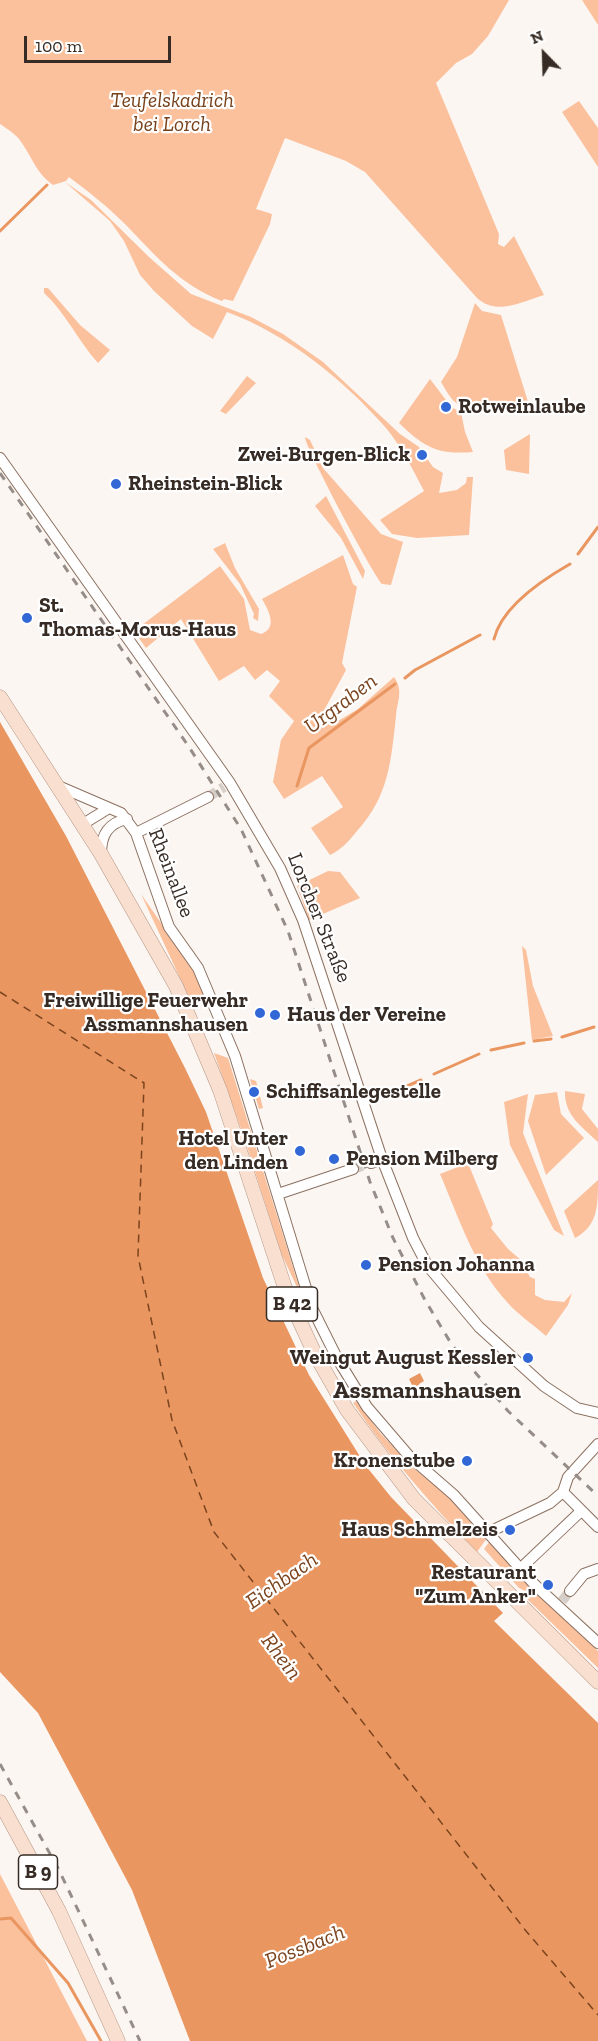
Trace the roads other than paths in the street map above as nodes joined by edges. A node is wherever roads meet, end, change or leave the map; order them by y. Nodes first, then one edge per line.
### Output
1 (0, 458) edge
2 (0, 698) edge
3 (56, 785) junction
4 (208, 797) tunnel mouth
5 (110, 808) junction
6 (127, 819) junction
7 (83, 824) junction
8 (136, 833) junction
9 (101, 854) junction
10 (382, 1159) junction
11 (371, 1163) tunnel mouth
12 (352, 1169) tunnel mouth
13 (278, 1194) junction
14 (598, 1413) edge
15 (596, 1447) edge
16 (563, 1492) junction
17 (581, 1511) junction
18 (598, 1527) edge
19 (487, 1533) junction
20 (521, 1568) junction
21 (598, 1569) edge
22 (570, 1591) tunnel mouth
23 (598, 1643) edge
24 (598, 1682) edge
25 (0, 1802) edge
26 (118, 2041) edge

1 - 10 street, Lorcher Straße
2 - 3 main road, B 42
3 - 5 street, Rheinallee
3 - 7 main road, B 42
4 - 8 street
5 - 6 street, Rheinallee
5 - 7 street
6 - 8 street, Rheinallee
6 - 9 street
7 - 9 main road, B 42
8 - 13 street, Rheinallee
9 - 24 main road, B 42
10 - 11 street
10 - 14 street, Lorcher Straße
12 - 13 street
13 - 19 street, Rheinallee
15 - 16 street
16 - 17 street
16 - 19 street
17 - 18 street
17 - 20 street
19 - 20 street, Rheinallee
20 - 23 street, Rheinallee
21 - 22 street
25 - 26 main road, B 9

